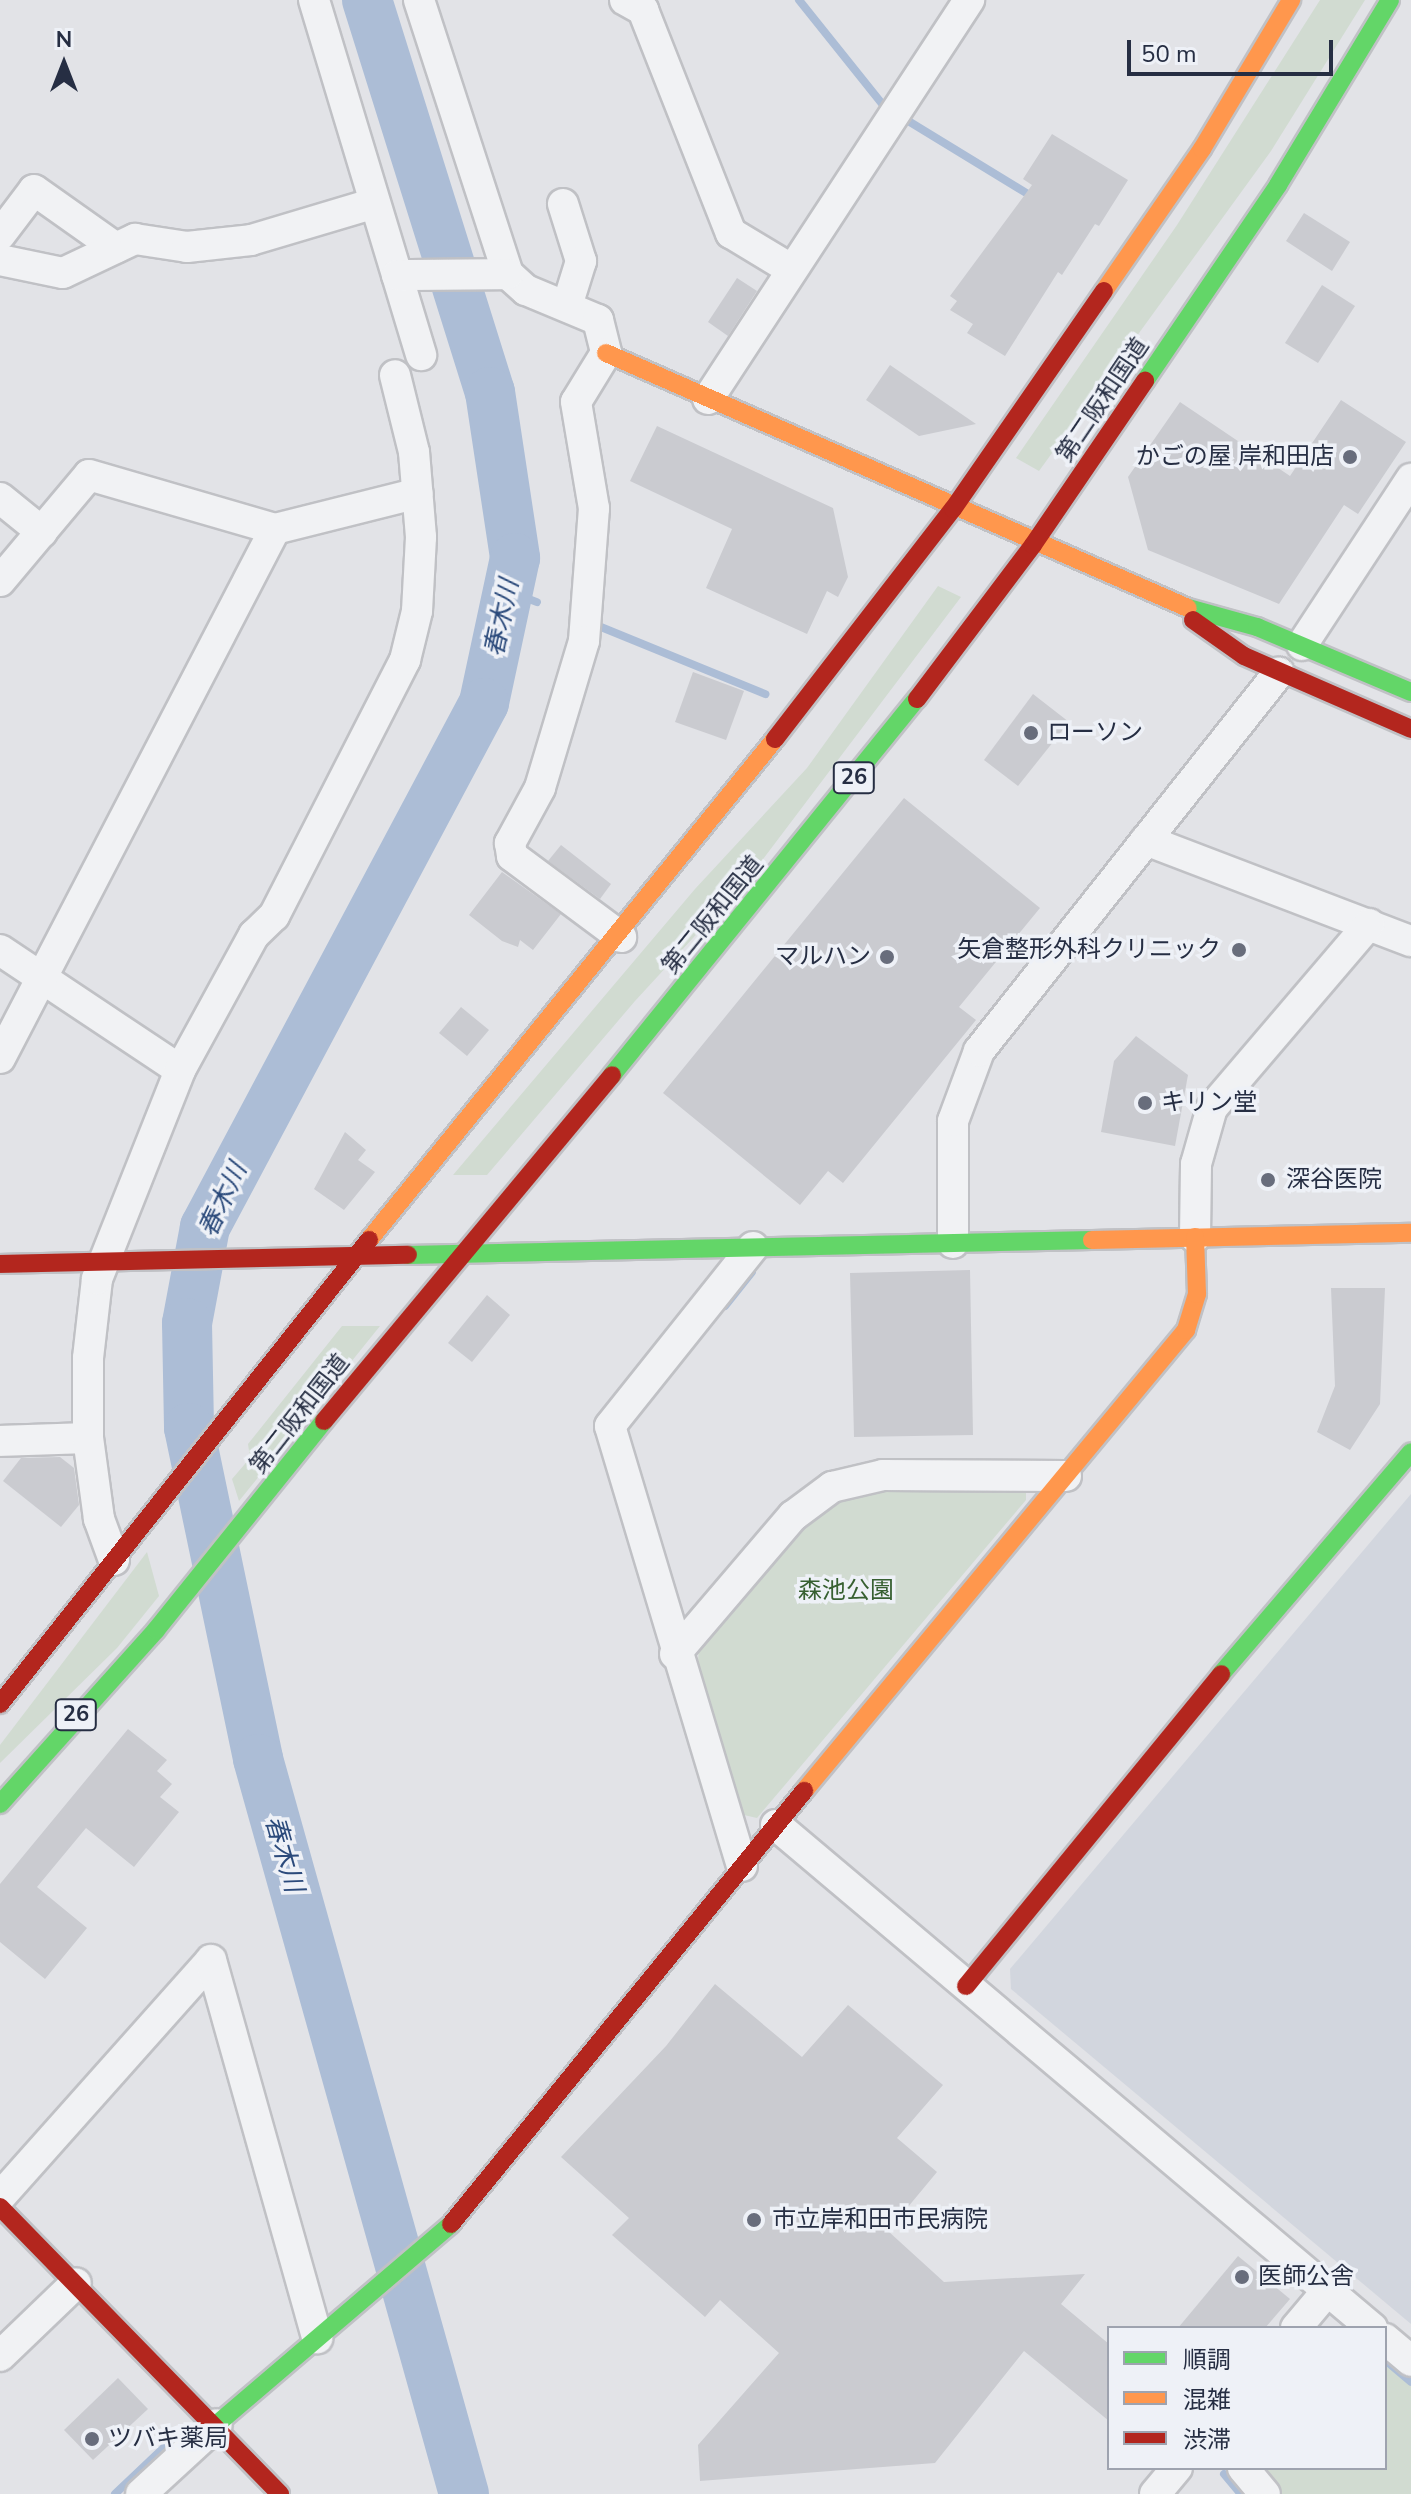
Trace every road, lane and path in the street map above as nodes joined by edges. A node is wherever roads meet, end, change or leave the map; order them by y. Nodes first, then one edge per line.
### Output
1 (314, 0) edge
2 (419, 0) edge
3 (969, 0) edge
4 (1291, 0) edge
5 (1390, 0) edge
6 (641, 3) edge
7 (375, 203) junction
8 (563, 204) dead end
9 (0, 235) edge
10 (116, 248) junction
11 (0, 260) edge
12 (789, 268) junction
13 (500, 274) junction
14 (406, 275) junction
15 (567, 306) junction
16 (606, 353) junction
17 (421, 355) dead end
18 (395, 375) dead end
19 (708, 399) junction
20 (1411, 479) edge
21 (418, 493) junction
22 (0, 498) edge
23 (953, 509) junction
24 (275, 529) junction
25 (42, 532) junction
26 (1033, 545) junction
27 (0, 581) edge
28 (1169, 603) junction
29 (1302, 645) junction
30 (1279, 672) junction
31 (1411, 692) edge
32 (1411, 729) edge
33 (1146, 840) junction
34 (1369, 924) junction
35 (621, 937) junction
36 (1411, 941) edge
37 (0, 950) edge
38 (42, 977) junction
39 (0, 1058) edge
40 (180, 1070) junction
41 (1411, 1233) edge
42 (1195, 1237) junction
43 (953, 1243) junction
44 (753, 1247) junction
45 (463, 1250) junction
46 (357, 1255) junction
47 (103, 1261) junction
48 (0, 1264) edge
49 (88, 1438) junction
50 (0, 1441) edge
51 (1411, 1452) edge
52 (1066, 1476) junction
53 (114, 1560) junction
54 (675, 1654) junction
55 (0, 1704) edge
56 (0, 1804) edge
57 (776, 1825) junction
58 (742, 1866) junction
59 (966, 1986) junction
60 (0, 2197) edge
61 (0, 2207) edge
62 (76, 2283) junction
63 (1328, 2290) junction
64 (1298, 2326) edge
65 (1370, 2326) edge
66 (317, 2338) junction
67 (1387, 2341) edge
68 (0, 2356) edge
69 (1411, 2361) edge
70 (217, 2424) junction
71 (1175, 2470) edge
72 (1245, 2470) edge
73 (141, 2494) edge
74 (280, 2494) edge
75 (1155, 2494) edge
76 (1265, 2494) edge

1 - 7 street
2 - 13 street
3 - 12 street
4 - 23 main road
5 - 26 main road, 第二阪和国道 / 26
6 - 12 street
7 - 10 street
7 - 14 street
8 - 15 street
9 - 10 street
10 - 11 street
12 - 19 street
13 - 14 street
13 - 15 street
14 - 17 street
15 - 16 street
16 - 19 main road
16 - 35 street
18 - 21 street
19 - 23 main road
20 - 29 street
21 - 24 street
21 - 40 street
22 - 25 street
23 - 26 main road
23 - 35 main road
24 - 25 street
24 - 38 street
25 - 27 street
26 - 28 main road
26 - 45 main road, 第二阪和国道 / 26
28 - 29 main road
28 - 30 main road
29 - 31 main road
30 - 32 main road
30 - 33 street
33 - 34 street
33 - 43 street
34 - 36 street
34 - 42 street
35 - 46 main road
37 - 38 street
38 - 39 street
38 - 40 street
40 - 47 street
41 - 42 main road
42 - 43 main road
42 - 52 main road
43 - 44 main road
44 - 45 main road
44 - 54 street
45 - 46 main road
45 - 56 main road, 第二阪和国道 / 26
46 - 47 main road
46 - 53 main road
47 - 48 main road
47 - 49 street
49 - 50 street
49 - 53 street
51 - 59 main road
52 - 54 street
52 - 57 main road
53 - 55 main road
54 - 58 street
57 - 58 main road
57 - 59 street
58 - 66 main road
59 - 63 street
60 - 66 street
61 - 62 main road
62 - 68 street
62 - 70 main road
63 - 64 street
63 - 65 street
66 - 70 main road
67 - 69 street
70 - 73 street
70 - 74 main road
71 - 75 street
72 - 76 street

